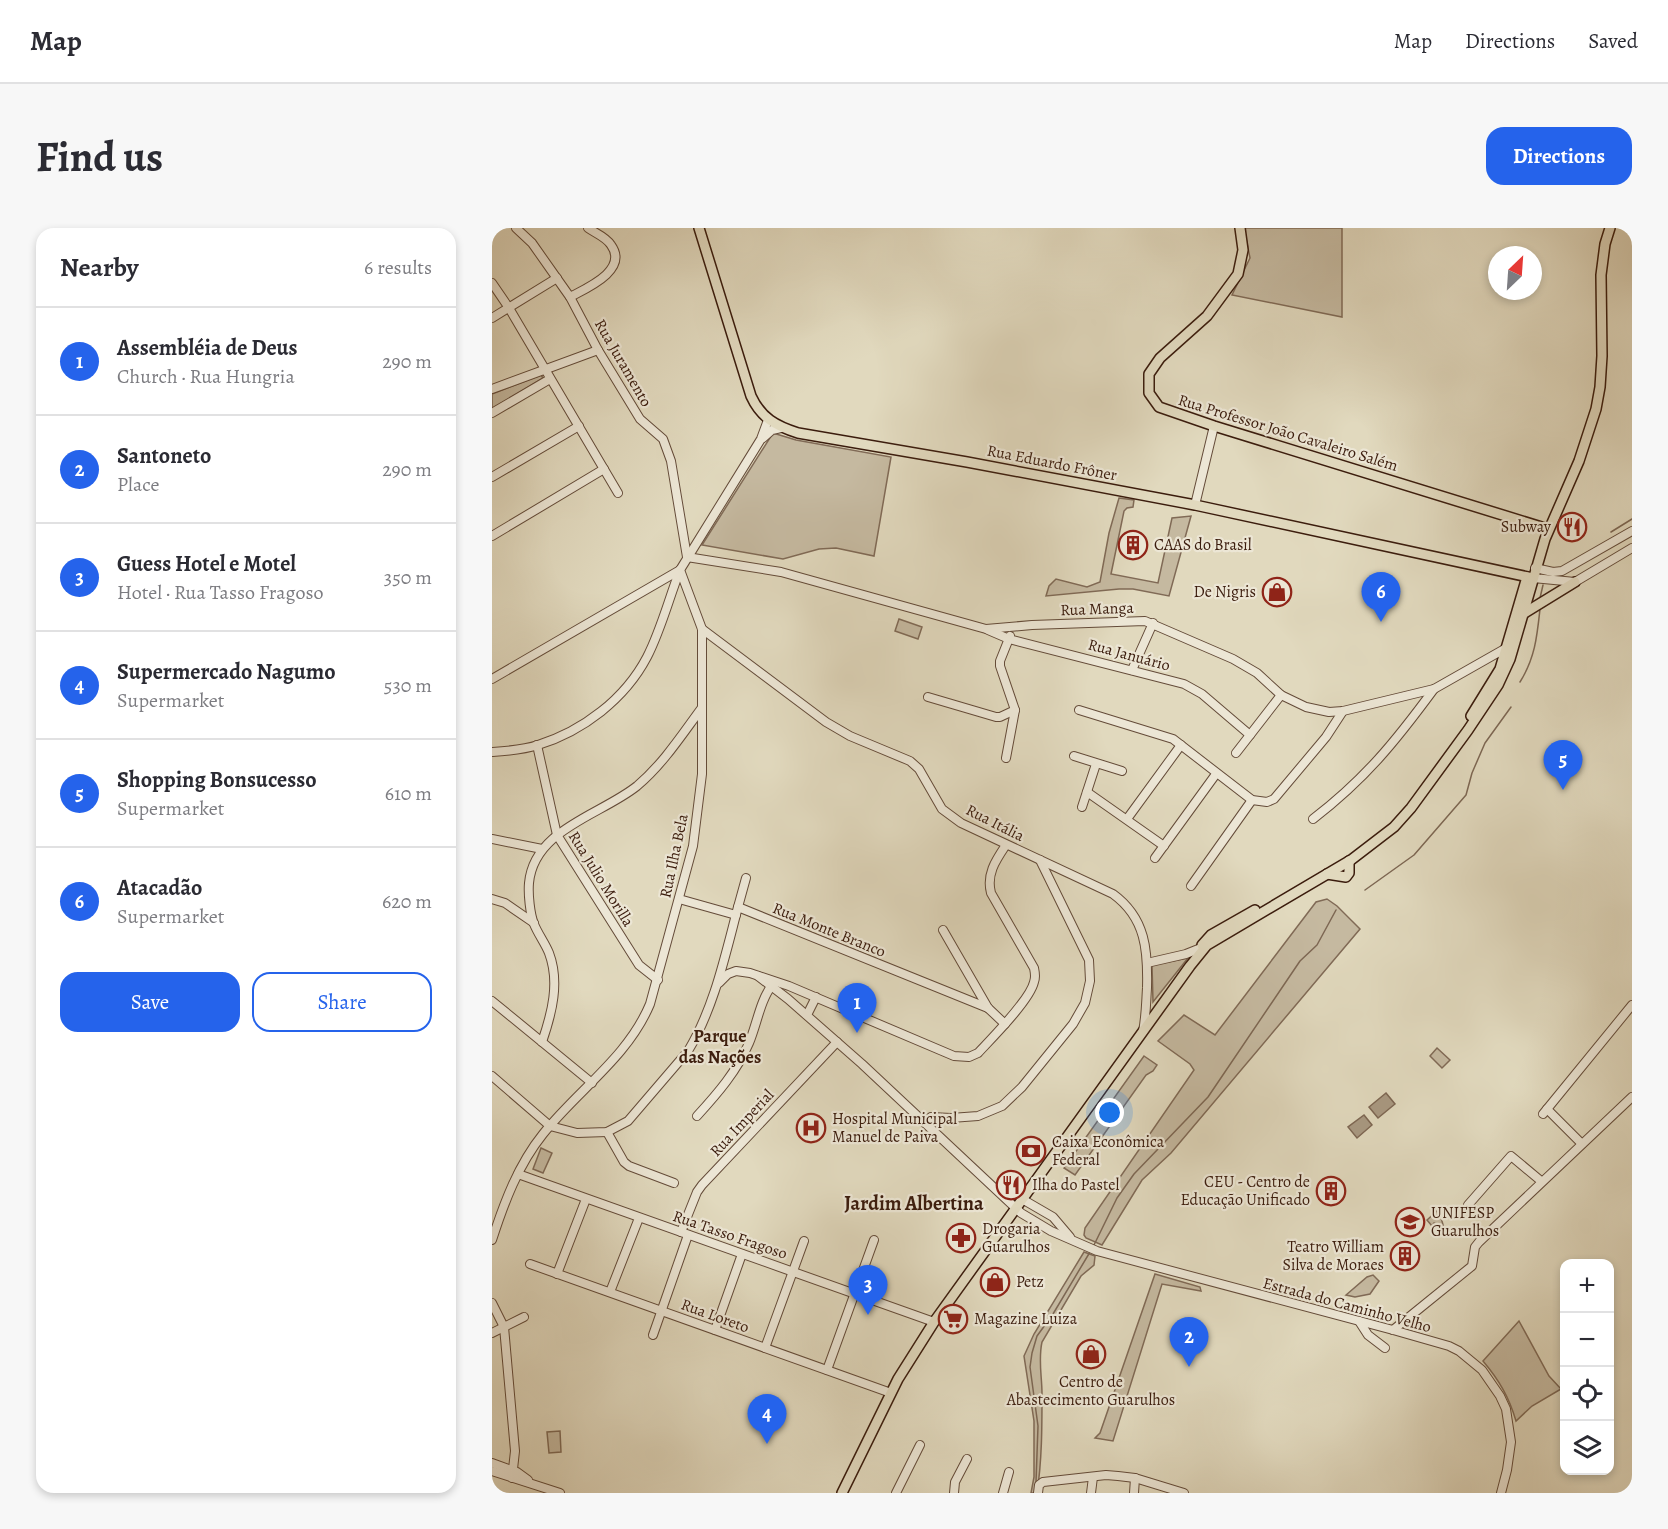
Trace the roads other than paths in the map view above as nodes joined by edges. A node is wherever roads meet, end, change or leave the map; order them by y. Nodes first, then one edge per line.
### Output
1 (516, 228) edge
2 (588, 228) edge
3 (699, 228) edge
4 (1240, 228) edge
5 (1603, 228) edge
6 (1610, 228) edge
7 (557, 278) junction
8 (492, 283) edge
9 (570, 297) junction
10 (509, 308) junction
11 (492, 318) edge
12 (598, 350) junction
13 (545, 370) junction
14 (550, 379) junction
15 (493, 387) edge
16 (492, 414) edge
17 (768, 420) junction
18 (579, 426) junction
19 (1214, 426) junction
20 (781, 428) junction
21 (761, 439) junction
22 (604, 469) junction
23 (492, 477) edge
24 (618, 493) dead end
25 (1195, 505) junction
26 (1545, 529) junction
27 (1632, 531) edge
28 (492, 536) edge
29 (1632, 548) edge
30 (687, 558) junction
31 (680, 570) junction
32 (1532, 574) junction
33 (1575, 582) junction
34 (1523, 614) junction
35 (1153, 623) junction
36 (1012, 627) junction
37 (702, 628) junction
38 (986, 629) junction
39 (1009, 639) junction
40 (1510, 646) junction
41 (1132, 670) junction
42 (492, 679) edge
43 (1434, 689) junction
44 (1281, 695) junction
45 (928, 697) dead end
46 (701, 709) junction
47 (1015, 710) junction
48 (1079, 710) dead end
49 (1343, 711) junction
50 (701, 723) junction
51 (685, 731) junction
52 (1250, 735) junction
53 (537, 745) junction
54 (1181, 745) junction
55 (492, 752) edge
56 (1236, 753) dead end
57 (1074, 756) dead end
58 (1006, 758) dead end
59 (1096, 764) junction
60 (1122, 771) dead end
61 (1216, 774) junction
62 (1087, 792) junction
63 (1252, 801) junction
64 (1082, 807) dead end
65 (1127, 819) junction
66 (1313, 819) dead end
67 (557, 835) junction
68 (492, 839) edge
69 (1006, 845) junction
70 (521, 846) junction
71 (1164, 846) junction
72 (542, 849) junction
73 (1155, 858) dead end
74 (1040, 860) junction
75 (534, 867) junction
76 (746, 878) dead end
77 (1191, 886) dead end
78 (492, 899) edge
79 (679, 899) junction
80 (531, 902) junction
81 (514, 909) junction
82 (737, 911) junction
83 (534, 923) junction
84 (943, 930) dead end
85 (1207, 945) junction
86 (1197, 949) junction
87 (1147, 963) junction
88 (639, 965) junction
89 (758, 976) junction
90 (658, 980) junction
91 (772, 985) junction
92 (716, 988) junction
93 (654, 992) junction
94 (816, 997) junction
95 (492, 1001) edge
96 (1632, 1005) edge
97 (988, 1008) junction
98 (807, 1015) junction
99 (1005, 1024) junction
100 (1142, 1034) junction
101 (542, 1042) junction
102 (837, 1042) junction
103 (492, 1076) edge
104 (592, 1083) junction
105 (1632, 1098) edge
106 (698, 1116) dead end
107 (925, 1123) junction
108 (550, 1126) junction
109 (607, 1132) junction
110 (1582, 1144) junction
111 (518, 1174) junction
112 (1541, 1181) junction
113 (674, 1183) dead end
114 (586, 1199) junction
115 (1022, 1199) junction
116 (1468, 1205) dead end
117 (1016, 1208) junction
118 (639, 1218) junction
119 (685, 1233) junction
120 (492, 1240) edge
121 (874, 1240) dead end
122 (1073, 1240) junction
123 (804, 1241) dead end
124 (742, 1254) junction
125 (530, 1264) dead end
126 (794, 1272) junction
127 (557, 1274) junction
128 (610, 1292) junction
129 (855, 1294) junction
130 (492, 1303) edge
131 (661, 1311) junction
132 (524, 1317) dead end
133 (1359, 1321) junction
134 (934, 1322) junction
135 (504, 1327) junction
136 (715, 1330) junction
137 (1393, 1330) junction
138 (492, 1333) edge
139 (653, 1335) dead end
140 (765, 1348) junction
141 (1385, 1348) dead end
142 (827, 1370) junction
143 (891, 1393) junction
144 (920, 1445) dead end
145 (967, 1460) dead end
146 (492, 1463) edge
147 (492, 1471) edge
148 (1009, 1472) dead end
149 (513, 1475) junction
150 (1093, 1477) junction
151 (1135, 1478) junction
152 (1180, 1492) edge
153 (560, 1493) edge
154 (842, 1493) edge
155 (896, 1493) edge
156 (954, 1493) edge
157 (1003, 1493) edge
158 (1038, 1493) edge
159 (1091, 1493) edge
160 (1134, 1493) edge
161 (1501, 1493) edge

1 - 7 street, Rua Juramento
2 - 9 street
3 - 17 main road, Rua Eduardo Frôner
4 - 19 main road, Rua Professor João Cavaleiro Salém
5 - 26 main road
6 - 26 main road
7 - 9 street, Rua Juramento
7 - 10 street
8 - 10 street
9 - 12 street, Rua Juramento
10 - 11 street
10 - 13 street
12 - 13 street
12 - 30 street, Rua Juramento
13 - 14 street
13 - 15 street
14 - 16 street
14 - 18 street
17 - 20 main road, Rua Eduardo Frôner
17 - 21 street
18 - 22 street
18 - 23 street
19 - 25 street
19 - 26 main road, Rua Professor João Cavaleiro Salém
20 - 21 street
20 - 25 main road, Rua Eduardo Frôner
21 - 30 street
22 - 24 street
22 - 28 street
25 - 32 main road, Rua Eduardo Frôner
26 - 32 main road
27 - 32 street
29 - 33 street
30 - 31 street
30 - 38 street, Rua Manga
31 - 37 street, Rua Ilha Bela
31 - 42 street
31 - 53 street
32 - 33 street
32 - 34 main road
32 - 40 main road
33 - 34 main road
34 - 40 main road
35 - 36 street, Rua Manga
35 - 41 street
35 - 44 street, Rua Manga
36 - 38 street, Rua Manga
36 - 39 street
37 - 46 street, Rua Ilha Bela
37 - 69 street, Rua Itália
38 - 39 street, Rua Januário
39 - 41 street, Rua Januário
39 - 47 street
40 - 43 street, Rua Manga
40 - 85 main road
40 - 86 main road
41 - 52 street, Rua Januário
43 - 49 street, Rua Manga
43 - 66 street
44 - 49 street, Rua Manga
44 - 52 street
45 - 47 street
46 - 50 street, Rua Ilha Bela
46 - 51 street
47 - 58 street
48 - 54 street
49 - 63 street
50 - 51 street
50 - 79 street, Rua Ilha Bela
51 - 67 street
52 - 56 street
53 - 55 street
53 - 67 street, Rua Julio Morilla
54 - 61 street
54 - 65 street
57 - 59 street
59 - 60 street
59 - 62 street
61 - 63 street
61 - 71 street
62 - 64 street
62 - 65 street
63 - 77 street
65 - 71 street
67 - 72 street
67 - 88 street, Rua Julio Morilla
68 - 70 street
69 - 74 street, Rua Itália
69 - 99 street
70 - 72 street
70 - 75 street
71 - 73 street
72 - 75 street
74 - 87 street, Rua Itália
74 - 107 street
75 - 80 street
76 - 82 street
78 - 81 street
79 - 82 street, Rua Monte Branco
79 - 90 street, Rua Ilha Bela
80 - 81 street
80 - 83 street
81 - 83 street
82 - 92 street
82 - 97 street, Rua Monte Branco
83 - 101 street
84 - 97 street
85 - 86 street
85 - 100 main road
86 - 87 street
86 - 100 main road
87 - 100 street, Rua Itália
88 - 90 street, Rua Julio Morilla
88 - 93 street
89 - 91 street, Estrada do Caminho Velho
89 - 92 street
89 - 94 street
90 - 93 street, Rua Ilha Bela
91 - 98 street, Estrada do Caminho Velho
91 - 106 street
92 - 109 street
93 - 104 street, Rua Ilha Bela
94 - 98 street
94 - 99 street
95 - 101 street
96 - 110 street
97 - 99 street
98 - 102 street, Estrada do Caminho Velho
100 - 115 main road
101 - 104 street
102 - 107 street, Estrada do Caminho Velho
102 - 119 street, Rua Imperial
103 - 108 street
104 - 108 street, Rua Ilha Bela
105 - 110 street
107 - 117 street, Estrada do Caminho Velho
108 - 109 street
108 - 111 street, Rua Ilha Bela
109 - 113 street
110 - 112 street
111 - 114 street, Rua Tasso Fragoso
111 - 120 street, Rua Ilha Bela
112 - 116 street
112 - 137 street
114 - 118 street, Rua Tasso Fragoso
114 - 127 street
115 - 117 main road
115 - 122 street, Estrada do Caminho Velho
117 - 122 street, Estrada do Caminho Velho
117 - 134 main road
118 - 119 street, Rua Tasso Fragoso
118 - 128 street
119 - 124 street, Rua Tasso Fragoso
119 - 131 street, Rua Imperial
121 - 129 street
122 - 133 street, Estrada do Caminho Velho
123 - 126 street
124 - 126 street, Rua Tasso Fragoso
124 - 136 street
125 - 127 street, Rua Loreto
126 - 129 street, Rua Tasso Fragoso
126 - 140 street
127 - 128 street, Rua Loreto
128 - 131 street, Rua Loreto
129 - 134 street, Rua Tasso Fragoso
129 - 142 street
130 - 135 street
131 - 136 street, Rua Loreto
131 - 139 street, Rua Imperial
132 - 135 street
133 - 137 street, Estrada do Caminho Velho
133 - 141 street
134 - 143 main road
135 - 138 street
135 - 149 street
136 - 140 street, Rua Loreto
137 - 161 street, Estrada do Caminho Velho
140 - 142 street, Rua Loreto
142 - 143 street, Rua Loreto
143 - 154 main road
144 - 155 street
145 - 156 street
146 - 149 street
147 - 149 street
148 - 157 street
149 - 153 street
150 - 151 street
150 - 158 street
150 - 159 street
151 - 152 street
151 - 160 street

